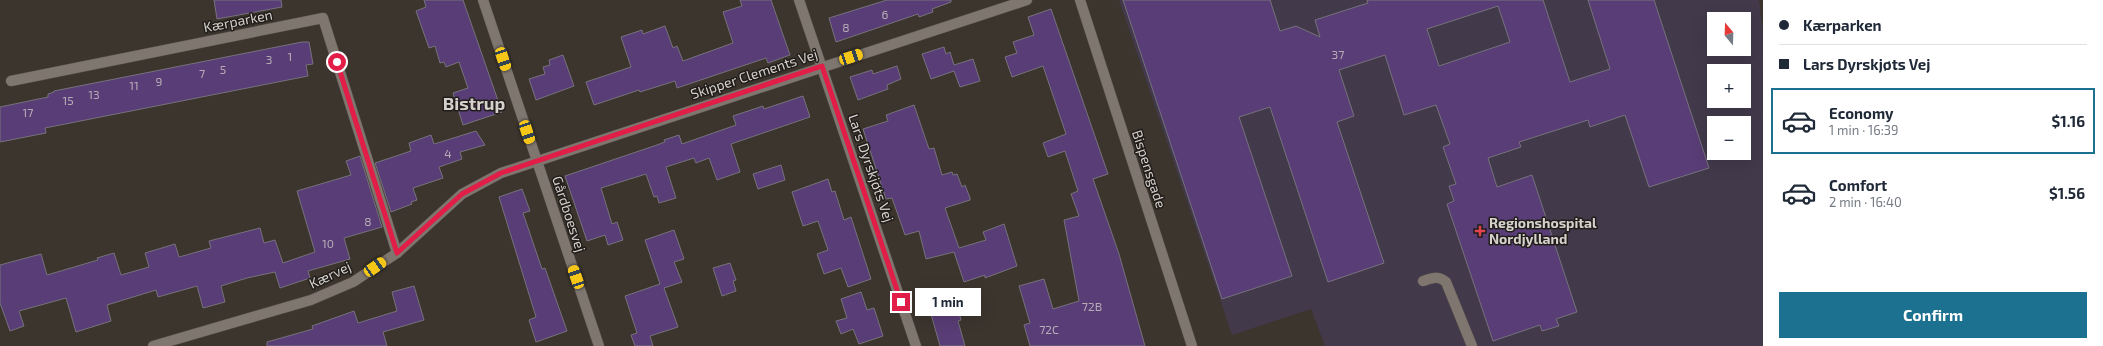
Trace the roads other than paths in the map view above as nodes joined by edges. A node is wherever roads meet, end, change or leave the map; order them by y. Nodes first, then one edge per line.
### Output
1 (483, 0) edge
2 (799, 0) edge
3 (1027, 0) edge
4 (1080, 0) edge
5 (822, 66) junction
6 (11, 81) dead end
7 (537, 161) junction
8 (397, 253) junction
9 (1423, 281) dead end
10 (153, 346) edge
11 (599, 346) edge
12 (916, 346) edge
13 (1192, 346) edge
14 (1472, 346) edge

1 - 7 street, Gårdboesvej
2 - 5 street, Lars Dyrskjøts Vej
3 - 5 street, Skipper Clements Vej
4 - 13 street, Bispensgade
5 - 7 street, Skipper Clements Vej
5 - 12 street, Lars Dyrskjøts Vej
6 - 8 street, Kærparken
7 - 8 street, Kærvej
7 - 11 street, Gårdboesvej
8 - 10 street, Kærvej
9 - 14 street

